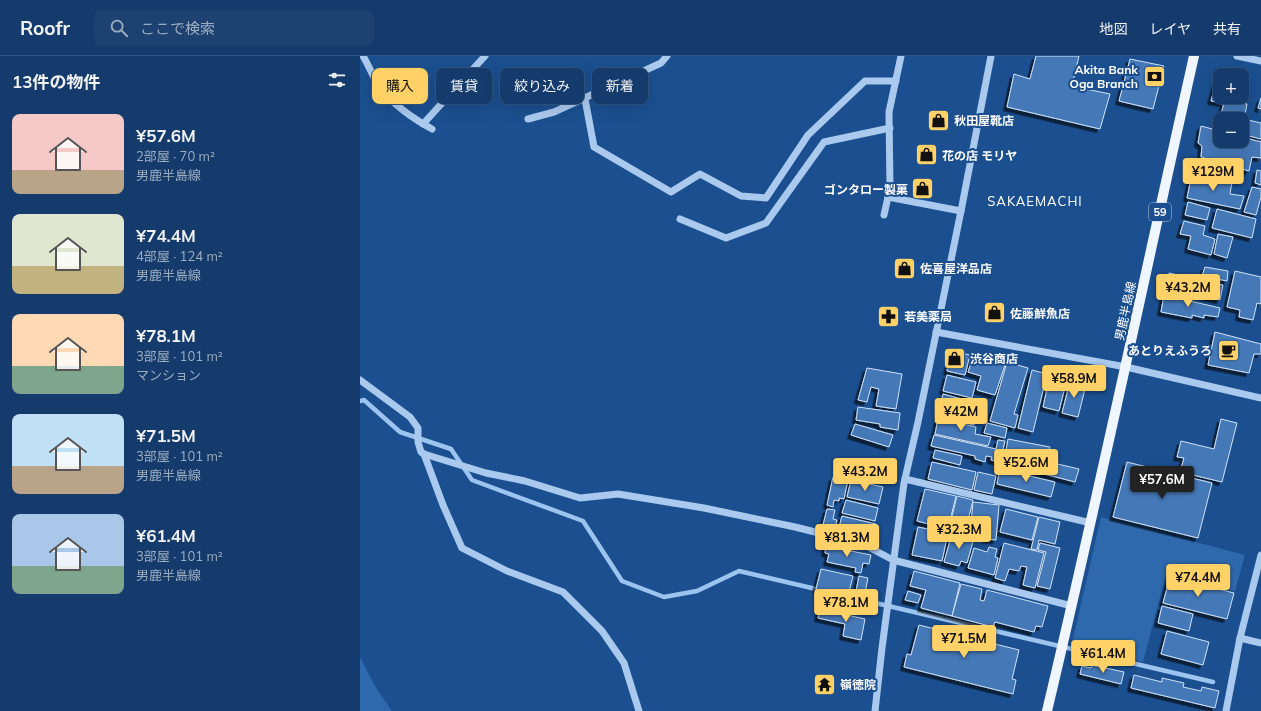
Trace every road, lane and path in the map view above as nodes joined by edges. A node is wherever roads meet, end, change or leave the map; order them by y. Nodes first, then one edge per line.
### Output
1 (363, 56) edge
2 (485, 56) edge
3 (667, 56) edge
4 (901, 56) edge
5 (991, 56) edge
6 (1194, 56) edge
7 (1237, 56) edge
8 (1261, 61) edge
9 (896, 81) junction
10 (585, 98) junction
11 (528, 119) dead end
12 (423, 124) junction
13 (890, 128) junction
14 (432, 129) dead end
15 (888, 198) junction
16 (961, 211) junction
17 (884, 216) dead end
18 (680, 218) dead end
19 (936, 332) junction
20 (1126, 367) junction
21 (360, 380) edge
22 (1261, 398) edge
23 (424, 454) junction
24 (905, 479) junction
25 (1091, 522) junction
26 (1261, 555) edge
27 (893, 560) junction
28 (1072, 606) junction
29 (1240, 638) junction
30 (1261, 643) edge
31 (639, 711) edge
32 (875, 711) edge
33 (1047, 711) edge
34 (1226, 711) edge

1 - 12 street
2 - 12 street
3 - 10 street
4 - 9 street
5 - 16 street
6 - 20 main road, 男鹿半島線 / 59
7 - 8 street
9 - 10 street
9 - 13 street
10 - 11 street
12 - 14 street
13 - 15 street
13 - 18 street
15 - 16 street
15 - 17 street
16 - 19 street
19 - 20 street
19 - 24 street
20 - 22 street
20 - 25 main road, 男鹿半島線 / 59
21 - 23 street
23 - 27 street
23 - 31 street
24 - 25 street
24 - 27 street
25 - 28 main road, 男鹿半島線 / 59
26 - 29 street
27 - 28 street
27 - 32 street
28 - 33 main road, 男鹿半島線 / 59
29 - 30 street
29 - 34 street

